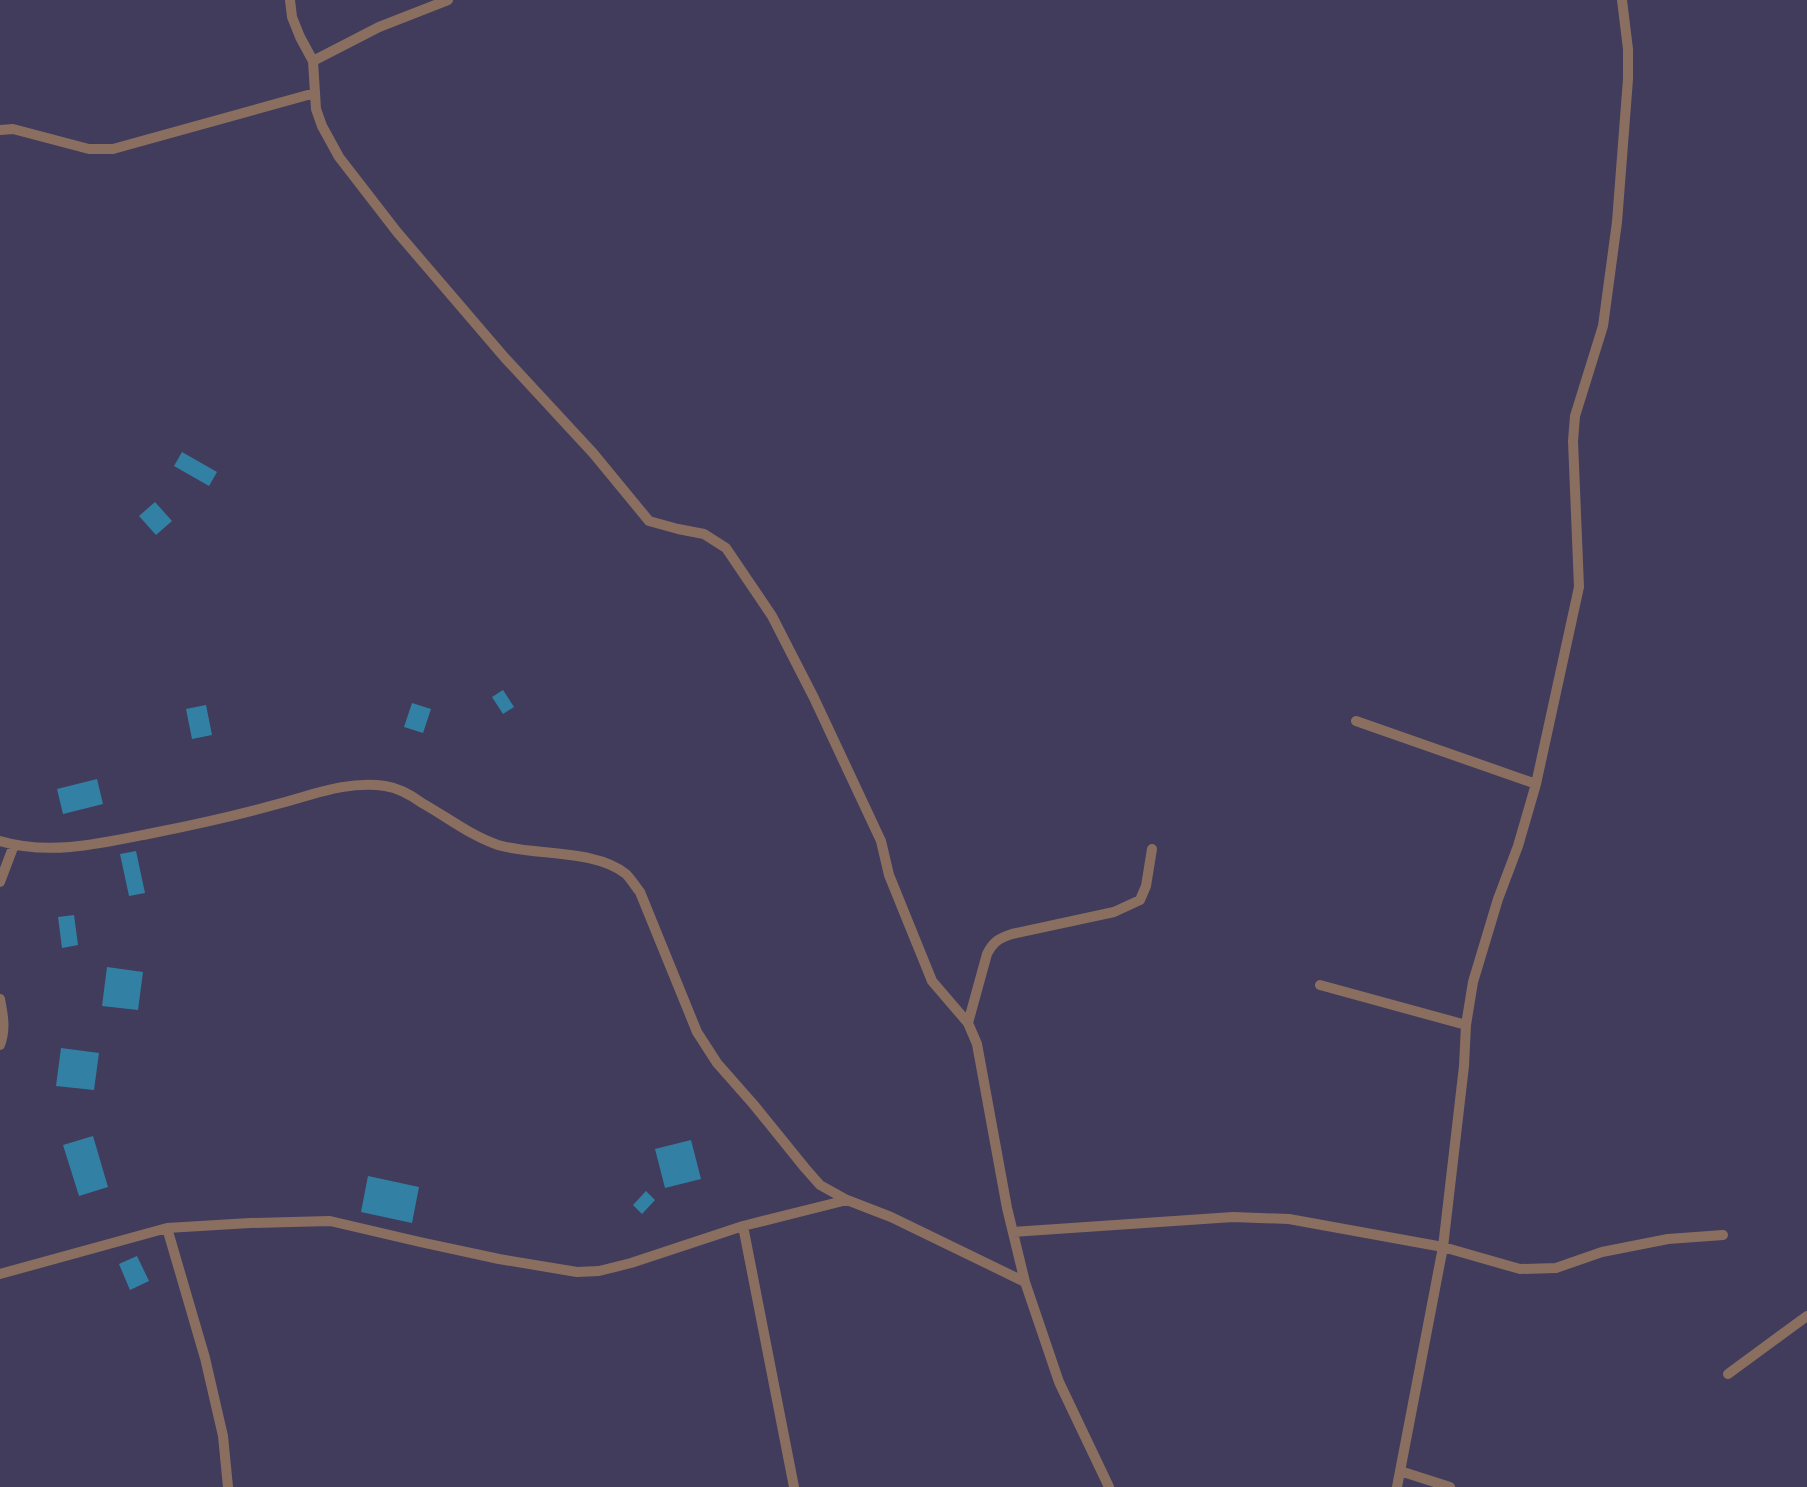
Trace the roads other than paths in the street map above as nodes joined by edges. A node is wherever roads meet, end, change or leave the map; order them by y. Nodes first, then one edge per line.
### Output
1 (290, 0) edge
2 (448, 0) edge
3 (1622, 0) edge
4 (313, 61) junction
5 (315, 93) junction
6 (0, 130) edge
7 (1356, 721) dead end
8 (1536, 784) junction
9 (0, 840) edge
10 (14, 845) junction
11 (1152, 849) dead end
12 (0, 882) edge
13 (1320, 985) dead end
14 (0, 999) edge
15 (968, 1023) junction
16 (1466, 1025) junction
17 (0, 1045) edge
18 (847, 1200) junction
19 (744, 1226) junction
20 (167, 1228) junction
21 (1013, 1232) junction
22 (1723, 1235) dead end
23 (1444, 1247) junction
24 (0, 1274) edge
25 (1025, 1282) junction
26 (1807, 1316) edge
27 (1728, 1374) dead end
28 (1400, 1471) junction
29 (228, 1487) edge
30 (794, 1487) edge
31 (1109, 1487) edge
32 (1397, 1487) edge
33 (1450, 1487) edge

1 - 4 street
2 - 4 street
3 - 8 street
4 - 5 street
5 - 6 street
5 - 15 street
7 - 8 street
8 - 16 street
9 - 10 street
10 - 12 street
10 - 18 street
11 - 15 street
13 - 16 street
14 - 17 street
15 - 21 street
16 - 23 street
18 - 19 street
18 - 25 street
19 - 20 street
19 - 30 street
20 - 24 street
20 - 29 street
21 - 23 street
21 - 25 street
22 - 23 street
23 - 28 street
25 - 31 street
26 - 27 street
28 - 32 street
28 - 33 street

